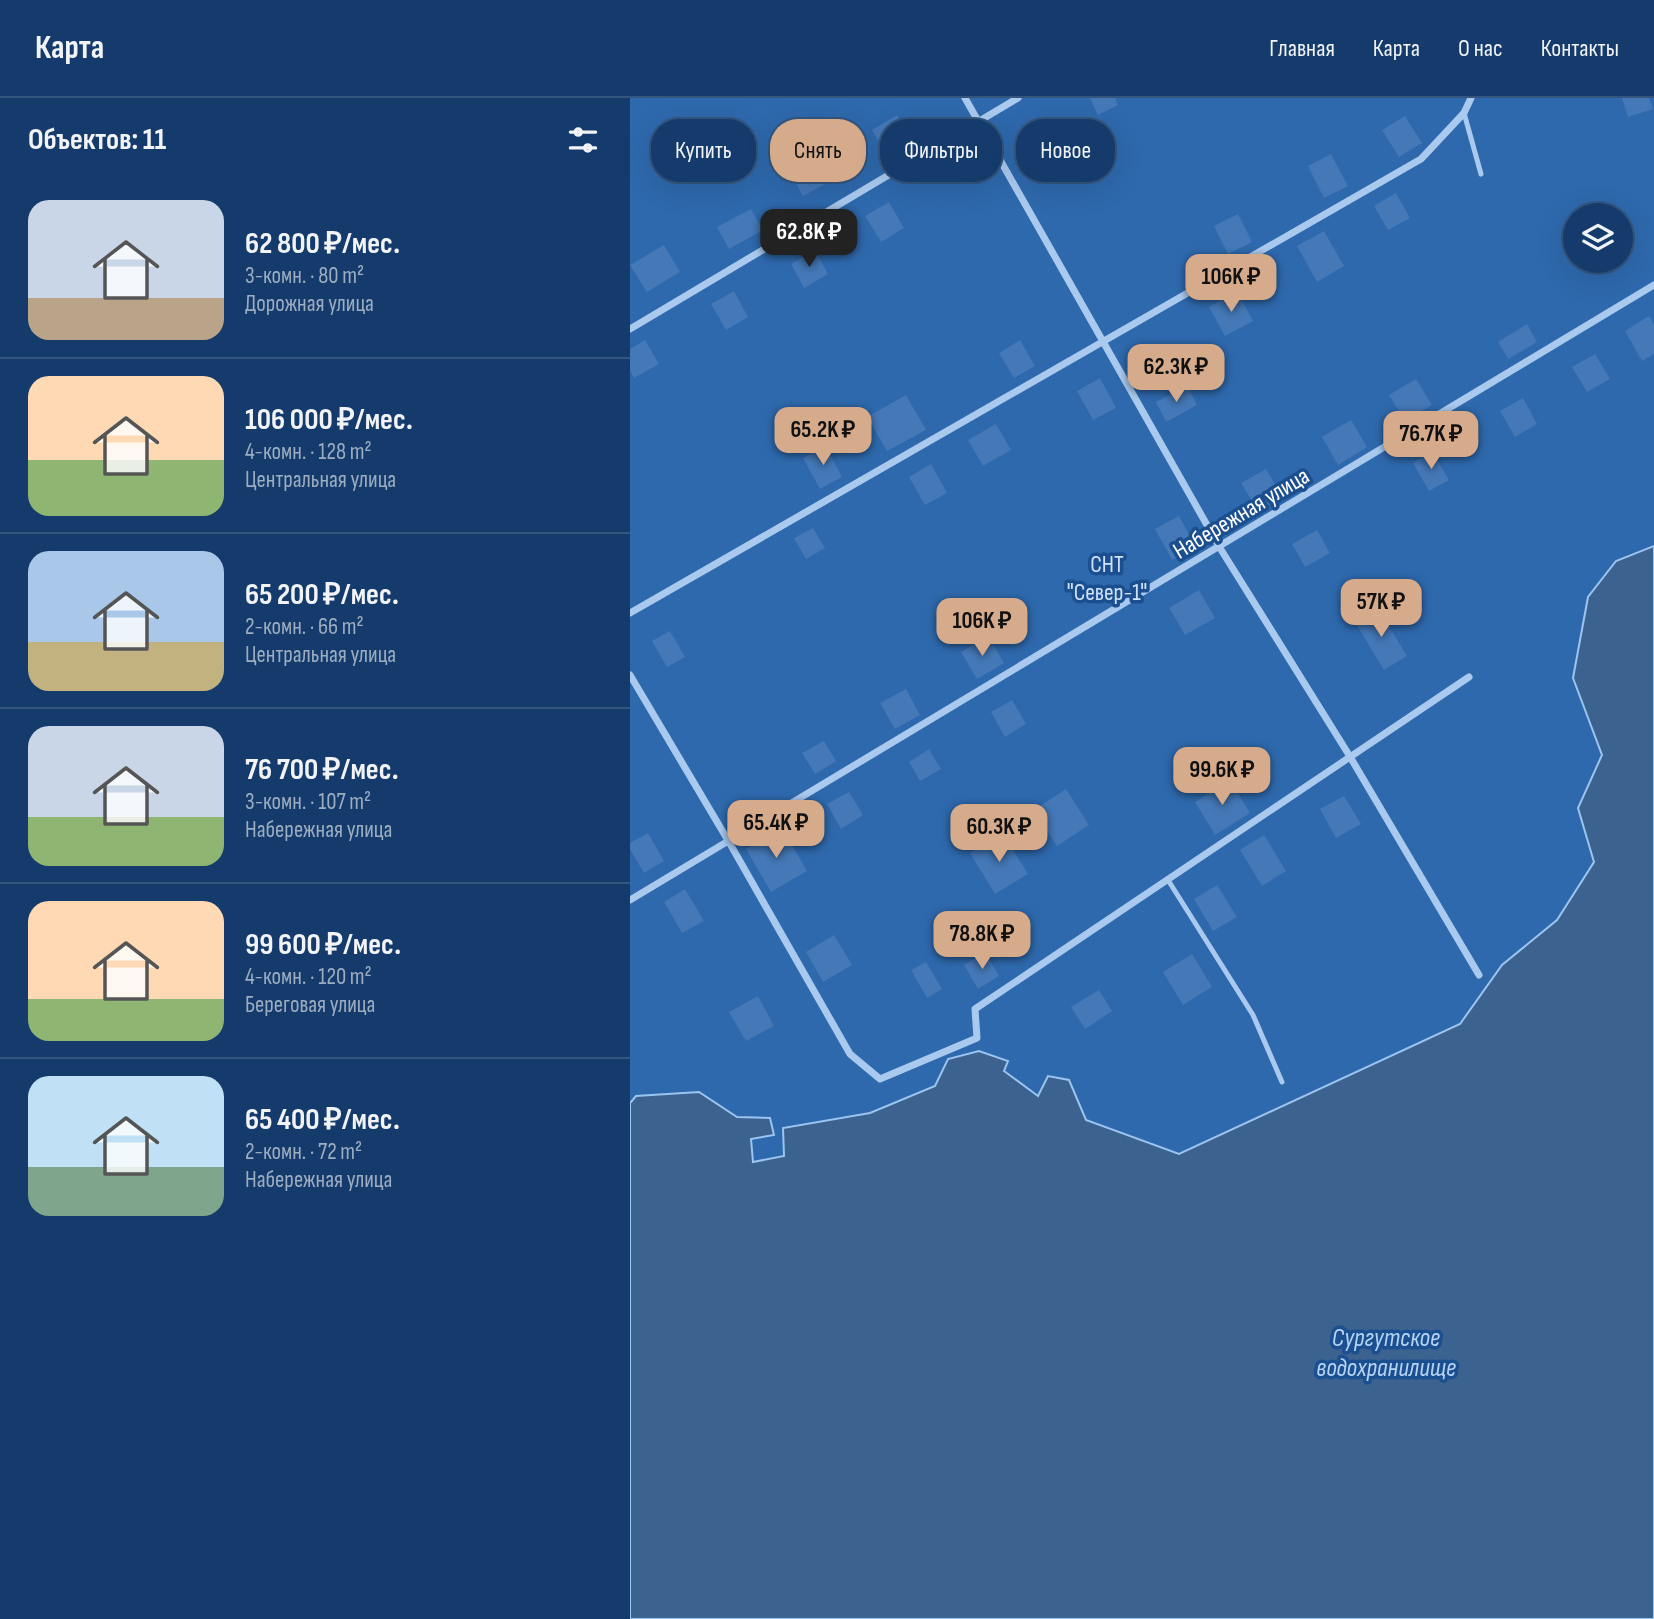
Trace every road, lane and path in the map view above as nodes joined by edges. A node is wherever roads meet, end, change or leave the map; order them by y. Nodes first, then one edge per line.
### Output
1 (965, 98) edge
2 (1018, 98) edge
3 (1471, 98) edge
4 (1464, 113) junction
5 (977, 119) edge
6 (980, 119) edge
7 (1002, 162) edge
8 (1482, 174) dead end
9 (880, 179) edge
10 (1654, 285) edge
11 (630, 330) edge
12 (1104, 341) junction
13 (1220, 548) junction
14 (630, 613) edge
15 (630, 675) edge
16 (1469, 677) dead end
17 (1349, 755) junction
18 (729, 842) junction
19 (1168, 880) junction
20 (630, 901) edge
21 (1479, 975) dead end
22 (1282, 1082) dead end

1 - 5 street
2 - 6 street
3 - 4 street
4 - 8 lane
4 - 12 street
7 - 12 street
9 - 11 street
10 - 13 street, Набережная улица
12 - 13 street
12 - 14 street
13 - 17 street
13 - 18 street, Набережная улица
15 - 18 street
16 - 17 street
17 - 19 street
17 - 21 street
18 - 19 street
18 - 20 street, Набережная улица
19 - 22 lane

